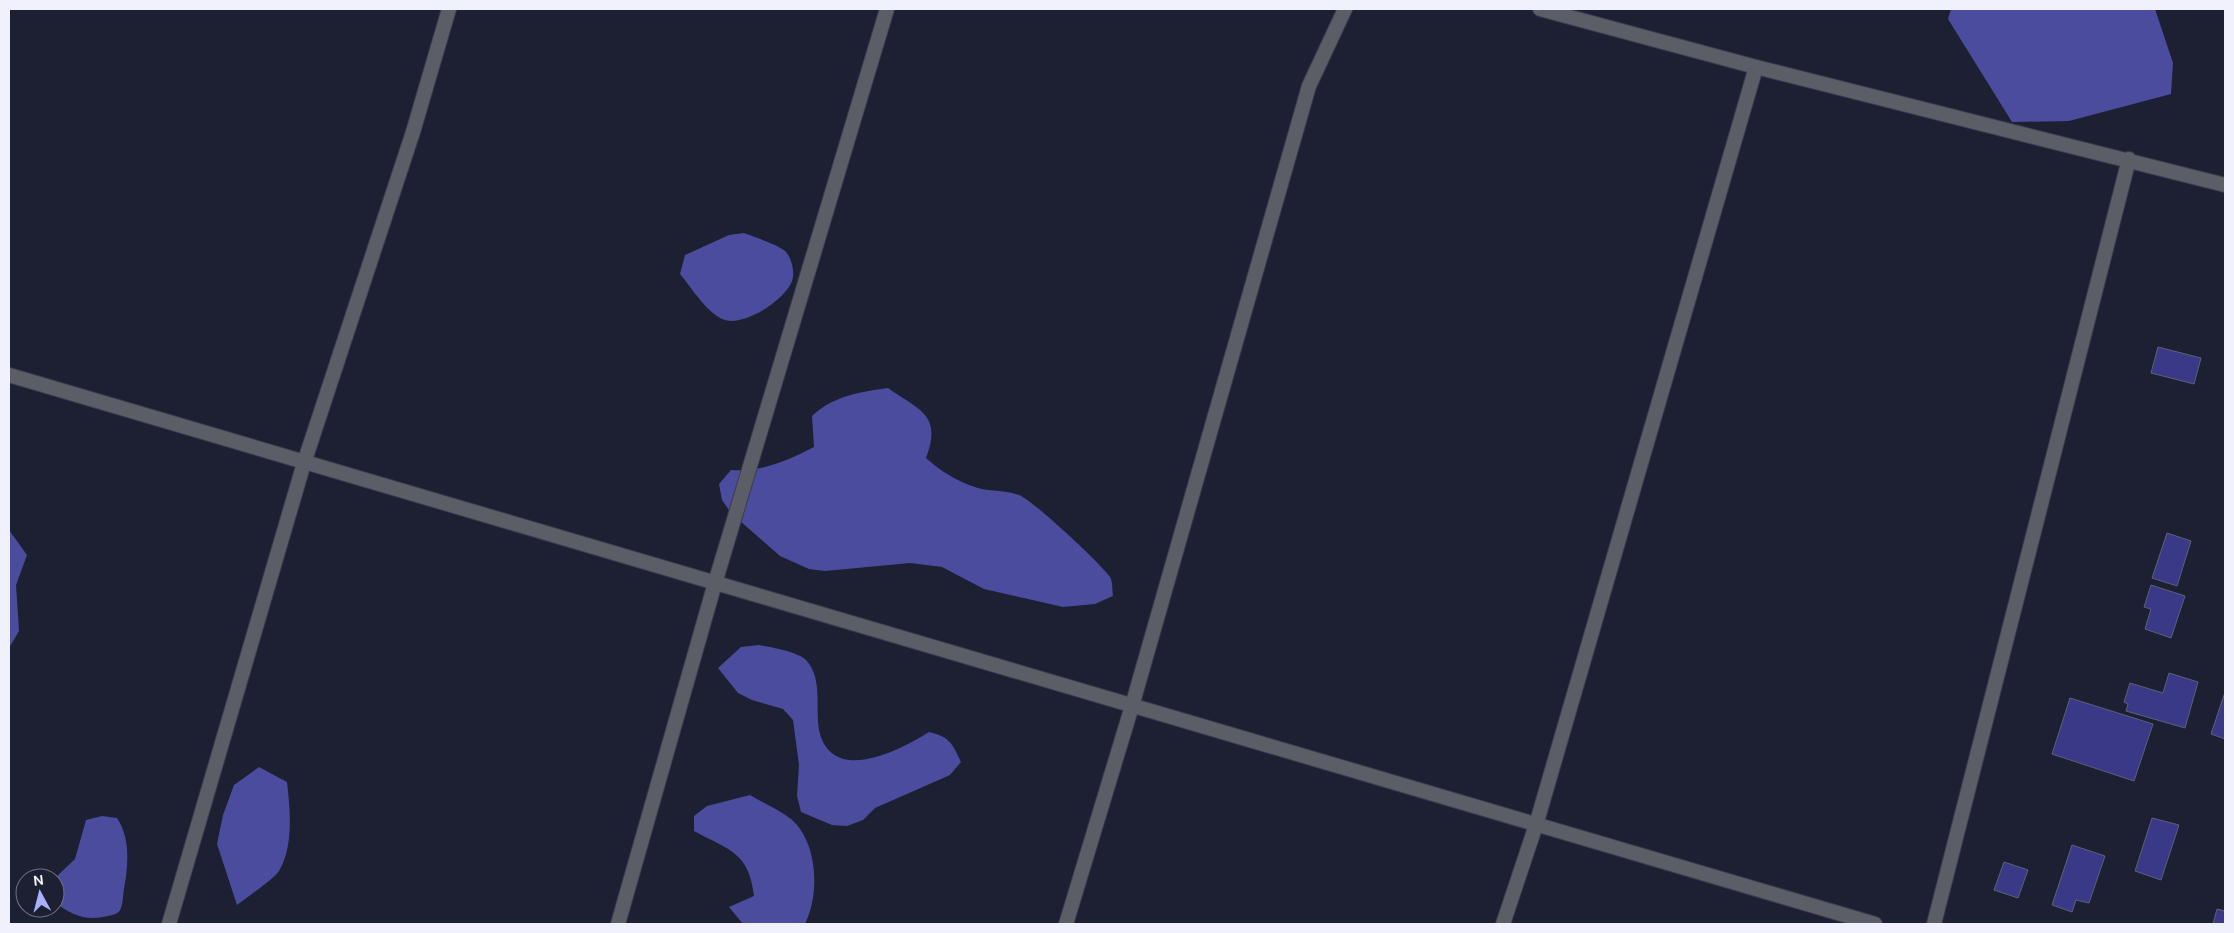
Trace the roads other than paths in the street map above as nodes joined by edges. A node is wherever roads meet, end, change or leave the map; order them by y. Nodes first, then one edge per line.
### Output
1 (449, 9) edge
2 (887, 9) edge
3 (1345, 9) edge
4 (1540, 9) edge
5 (1756, 67) junction
6 (2129, 159) junction
7 (2225, 185) edge
8 (9, 376) edge
9 (304, 462) junction
10 (715, 583) junction
11 (1132, 706) junction
12 (1536, 825) junction
13 (169, 924) edge
14 (618, 924) edge
15 (1066, 924) edge
16 (1503, 924) edge
17 (1875, 924) edge
18 (1934, 924) edge

1 - 9 street
2 - 10 street
3 - 11 street
4 - 5 street
5 - 6 street
5 - 12 street
6 - 7 street
6 - 18 street
8 - 9 street
9 - 10 street
9 - 13 street
10 - 11 street
10 - 14 street
11 - 12 street
11 - 15 street
12 - 16 street
12 - 17 street

